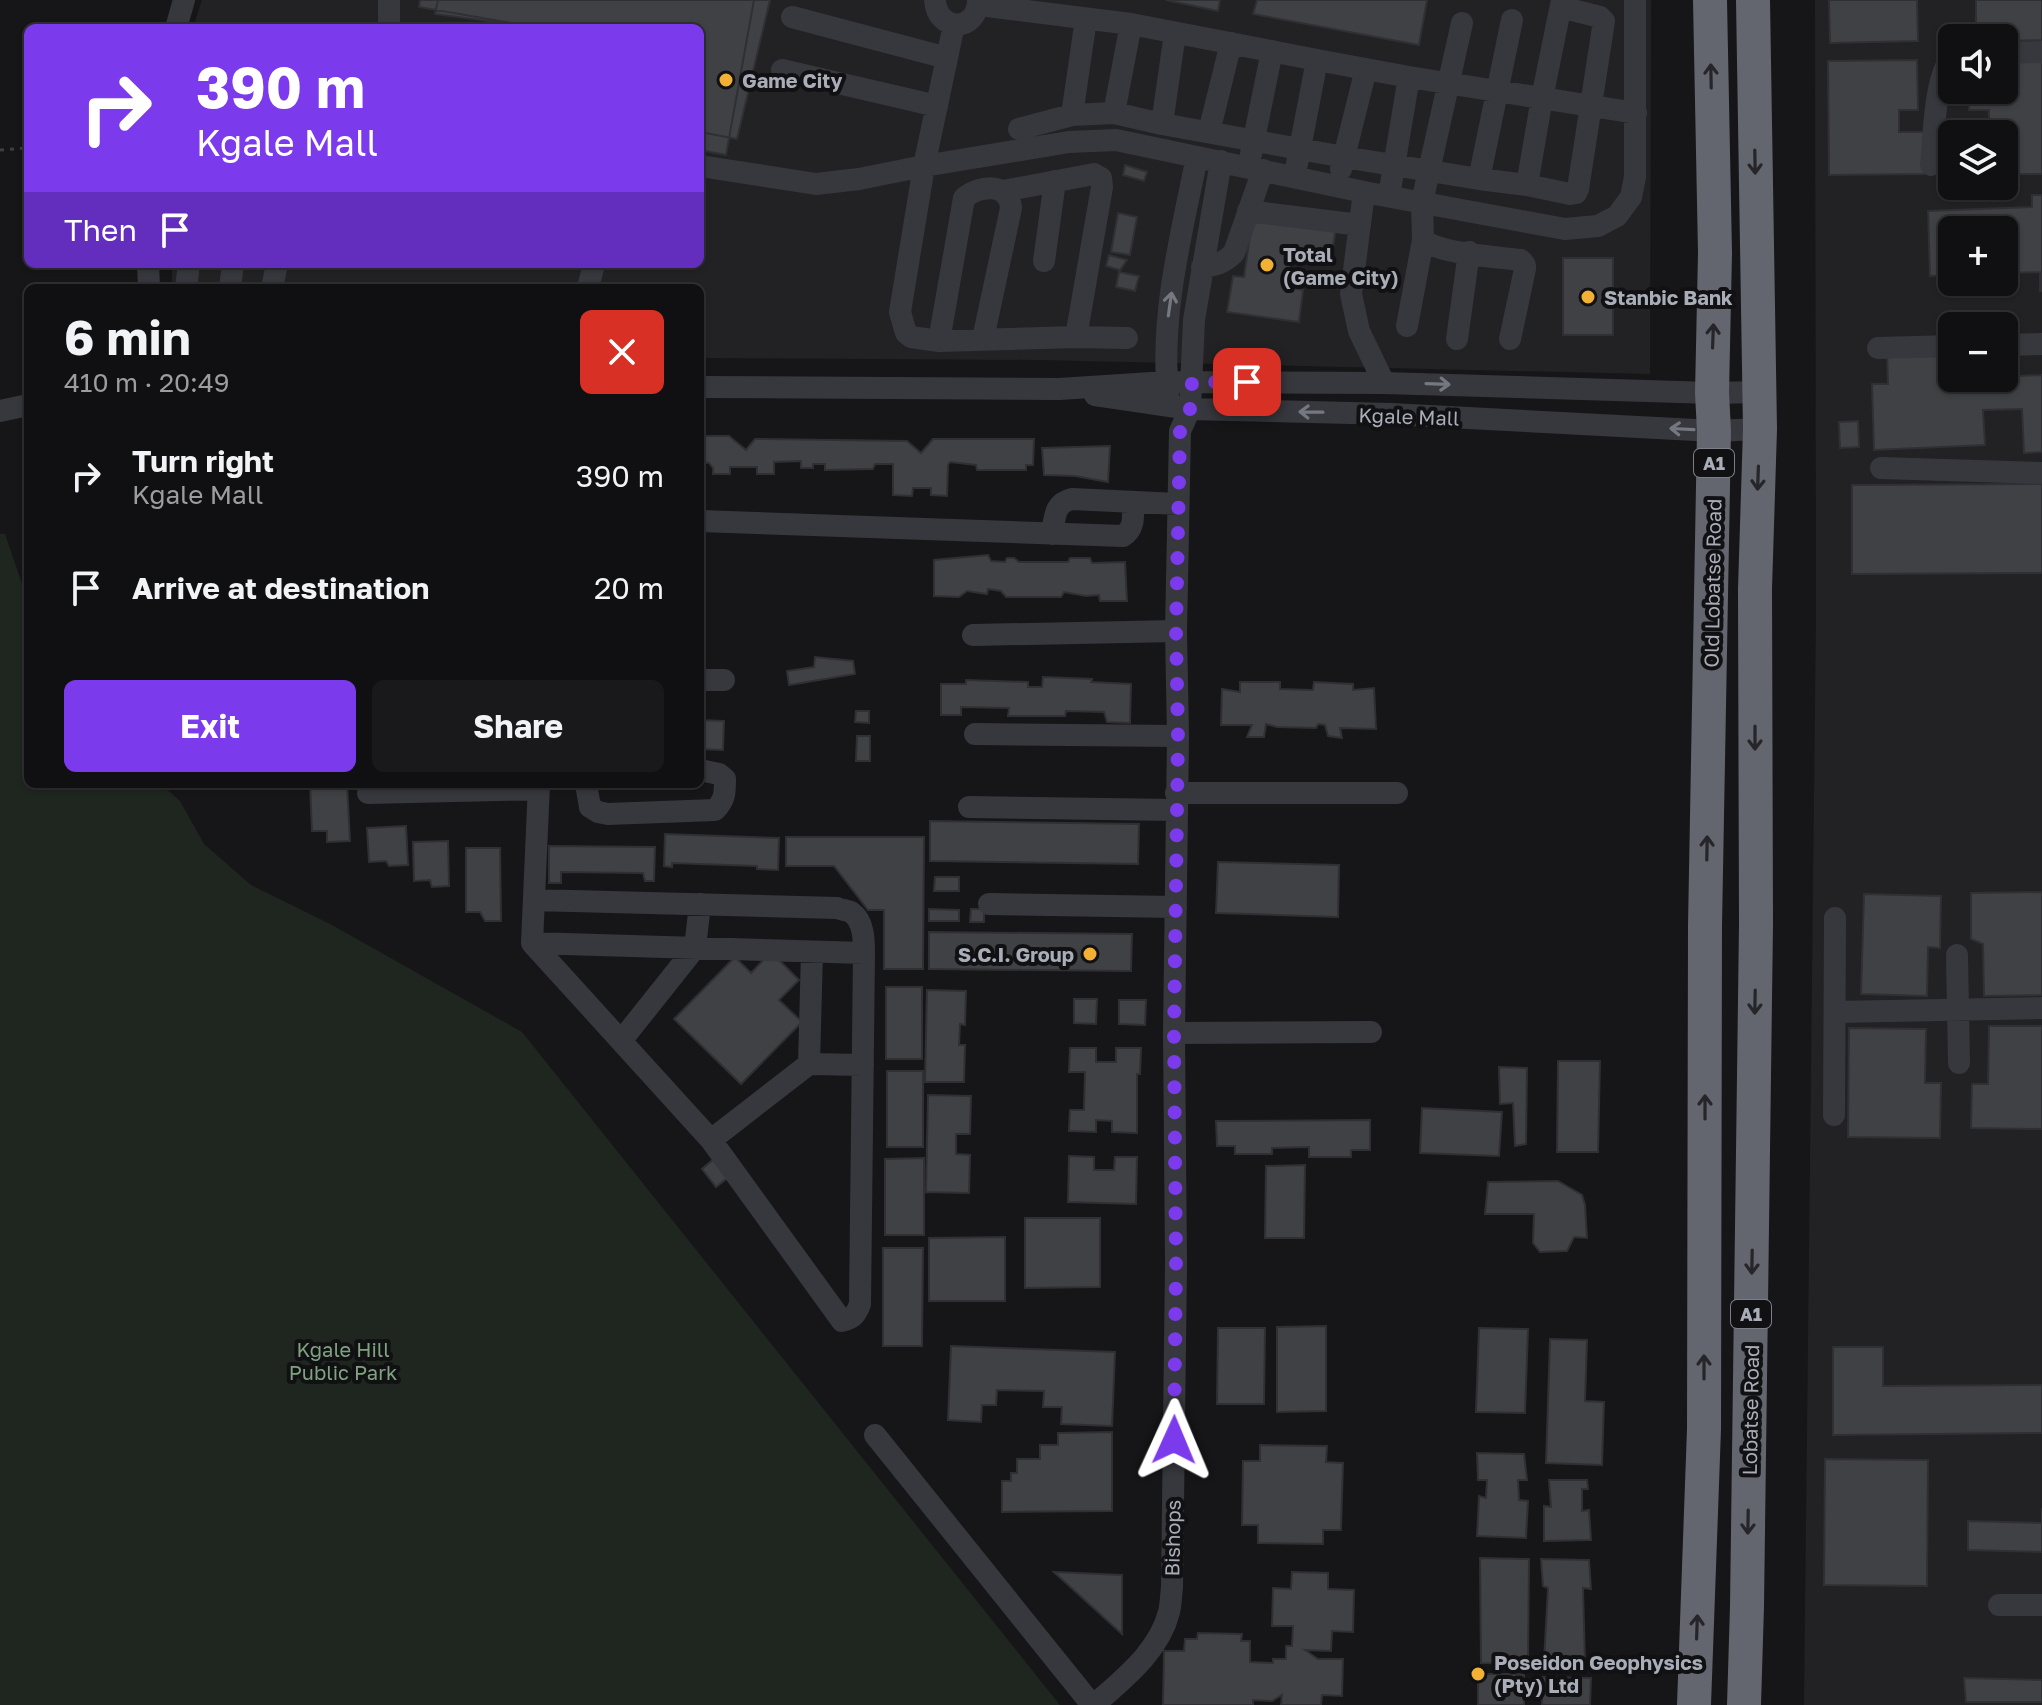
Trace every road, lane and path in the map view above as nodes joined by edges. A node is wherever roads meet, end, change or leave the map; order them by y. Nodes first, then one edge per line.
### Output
1 (184, 0) edge
2 (389, 0) edge
3 (935, 0) edge
4 (1710, 0) edge
5 (1753, 0) edge
6 (979, 3) edge
7 (1561, 4) edge
8 (1635, 9) edge
9 (792, 17) dead end
10 (1086, 19) junction
11 (1603, 19) junction
12 (1512, 20) dead end
13 (1462, 23) dead end
14 (177, 24) edge
15 (389, 24) edge
16 (1131, 24) junction
17 (954, 25) junction
18 (1175, 33) junction
19 (1231, 43) junction
20 (1272, 51) junction
21 (2042, 52) edge
22 (2018, 53) edge
23 (947, 58) junction
24 (1317, 60) junction
25 (1366, 69) junction
26 (782, 70) dead end
27 (1409, 77) junction
28 (1450, 84) junction
29 (1497, 91) junction
30 (1938, 97) edge
31 (1542, 98) junction
32 (937, 106) junction
33 (1591, 106) junction
34 (1114, 113) junction
35 (1636, 113) junction
36 (1072, 115) junction
37 (1162, 124) junction
38 (1019, 129) dead end
39 (1209, 132) junction
40 (1254, 141) junction
41 (24, 148) edge
42 (1300, 149) junction
43 (0, 150) edge
44 (1197, 157) junction
45 (1344, 157) junction
46 (1221, 161) junction
47 (1394, 165) junction
48 (1931, 165) dead end
49 (924, 166) junction
50 (704, 167) edge
51 (1256, 168) junction
52 (1430, 171) junction
53 (1294, 177) junction
54 (1479, 179) junction
55 (1055, 181) junction
56 (1527, 185) junction
57 (1337, 186) junction
58 (1003, 191) junction
59 (1364, 192) junction
60 (1389, 196) junction
61 (1422, 202) junction
62 (1248, 211) junction
63 (1360, 225) junction
64 (1423, 240) junction
65 (1469, 252) junction
66 (1044, 261) dead end
67 (1202, 267) junction
68 (1407, 326) dead end
69 (1076, 337) junction
70 (1127, 338) dead end
71 (983, 339) junction
72 (1457, 339) dead end
73 (1510, 339) dead end
74 (939, 341) junction
75 (2042, 344) edge
76 (2018, 345) edge
77 (1938, 346) edge
78 (1878, 348) dead end
79 (1167, 382) junction
80 (1192, 382) junction
81 (1384, 383) junction
82 (704, 387) edge
83 (1059, 389) junction
84 (1759, 392) junction
85 (1712, 393) junction
86 (24, 406) edge
87 (1180, 408) junction
88 (0, 411) edge
89 (1760, 429) junction
90 (1714, 431) junction
91 (1881, 468) dead end
92 (2042, 473) edge
93 (1133, 503) junction
94 (1178, 504) junction
95 (704, 521) edge
96 (1052, 534) junction
97 (1176, 631) junction
98 (973, 635) dead end
99 (704, 680) edge
100 (724, 680) dead end
101 (975, 734) dead end
102 (1178, 736) junction
103 (704, 771) edge
104 (490, 788) edge
105 (539, 788) edge
106 (587, 788) edge
107 (368, 793) dead end
108 (1397, 793) dead end
109 (1176, 802) junction
110 (969, 807) dead end
111 (534, 900) junction
112 (700, 904) junction
113 (989, 904) dead end
114 (1176, 907) junction
115 (1835, 918) dead end
116 (532, 943) junction
117 (695, 948) junction
118 (812, 952) junction
119 (864, 953) junction
120 (1957, 955) dead end
121 (2042, 1008) edge
122 (1957, 1009) junction
123 (1836, 1012) junction
124 (1371, 1032) dead end
125 (1174, 1033) junction
126 (621, 1041) junction
127 (1959, 1063) dead end
128 (809, 1064) junction
129 (863, 1065) junction
130 (1834, 1115) dead end
131 (711, 1140) junction
132 (875, 1435) dead end
133 (1999, 1605) dead end
134 (2042, 1605) edge
135 (1093, 1705) edge
136 (1694, 1705) edge
137 (1744, 1705) edge

1 - 14 street
2 - 15 street
3 - 17 street
85 -> 4 highway, Old Lobatse Road / A1
5 -> 84 highway, A1
6 - 10 street
6 - 17 street
7 - 11 street
7 - 31 street
8 - 11 street
8 - 35 street
9 - 23 street
10 - 16 street
10 - 36 street
11 - 33 street
12 - 29 street
13 - 28 street
16 - 18 street
16 - 34 street
17 - 23 street
18 - 19 street
18 - 37 street
19 - 20 street
19 - 39 street
20 - 24 street
20 - 40 street
21 - 22 street
23 - 32 street
24 - 25 street
24 - 42 street
25 - 27 street
25 - 45 street
26 - 32 street
27 - 28 street
27 - 47 street
28 - 29 street
28 - 52 street
29 - 31 street
29 - 54 street
30 - 48 street
31 - 33 street
31 - 56 street
32 - 49 street
33 - 35 street
33 - 56 street
34 - 36 street
34 - 37 street
35 - 61 street
36 - 38 street
37 - 39 street
39 - 40 street
40 - 42 street
40 - 51 street
41 - 43 path
42 - 45 street
42 - 53 street
44 - 46 street
44 - 49 street
79 -> 44 street
45 - 47 street
45 - 57 street
46 - 51 street
46 - 67 street
47 - 52 street
47 - 60 street
49 - 50 street
49 - 74 street
51 - 53 street
51 - 62 street
52 - 54 street
52 - 61 street
53 - 57 street
54 - 56 street
55 - 58 street
55 - 66 street
55 - 69 street
57 - 59 street
58 - 71 street
58 - 74 street
59 - 60 street
59 - 63 street
60 - 61 street
61 - 64 street
62 - 63 street
62 - 67 street
63 - 81 street
64 - 65 street
64 - 68 street
65 - 72 street
65 - 73 street
67 - 80 street
69 - 70 street
69 - 71 street
71 - 74 street
75 - 76 street
77 - 78 street
79 - 80 street, Kgale Mall
79 - 83 street, Kgale Mall
79 - 87 street
80 - 81 street, Kgale Mall
80 - 87 street
81 -> 85 street, Kgale Mall
82 - 83 street, Kgale Mall
83 - 87 street, Kgale Mall
84 - 85 street, Kgale Mall
84 - 89 highway, A1
85 - 90 highway, Old Lobatse Road / A1
86 - 88 street
90 -> 87 street, Kgale Mall
87 - 94 street, Bishops
89 - 90 street, Kgale Mall
89 -> 137 highway, Lobatse Road / A1
136 -> 90 highway, Old Lobatse Road / A1
91 - 92 street
93 - 94 street
93 - 96 street
93 - 96 street
94 - 97 street, Bishops
95 - 96 street
97 - 98 street
97 - 102 street, Bishops
99 - 100 street
101 - 102 street
102 - 109 street, Bishops
103 - 106 street
104 - 107 street
105 - 111 street
108 - 109 street
109 - 110 street
109 - 114 street, Bishops
111 - 112 street
111 - 116 street
112 - 117 street
112 - 119 street
113 - 114 street
114 - 125 street, Bishops
115 - 123 street
116 - 117 street
116 - 126 street
117 - 118 street
117 - 126 street
118 - 119 street
118 - 128 street
119 - 129 street
120 - 122 street
121 - 122 street
122 - 123 street
122 - 127 street
123 - 130 street
124 - 125 street
125 - 135 street, Bishops
126 - 131 street
128 - 129 street
128 - 131 street
129 - 131 street
132 - 135 street
133 - 134 street

